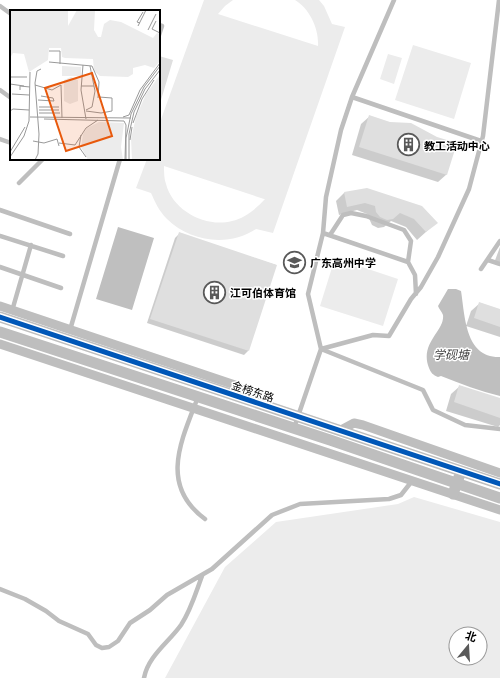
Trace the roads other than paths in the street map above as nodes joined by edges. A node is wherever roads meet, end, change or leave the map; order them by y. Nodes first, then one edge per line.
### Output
1 (394, 0) edge
2 (499, 0) edge
3 (0, 6) edge
4 (10, 13) edge
5 (0, 90) edge
6 (10, 97) edge
7 (352, 97) junction
8 (0, 139) edge
9 (481, 141) junction
10 (10, 143) edge
11 (42, 160) edge
12 (120, 160) edge
13 (19, 183) dead end
14 (0, 210) edge
15 (323, 233) junction
16 (70, 234) dead end
17 (330, 235) junction
18 (0, 236) edge
19 (500, 241) edge
20 (31, 245) junction
21 (63, 256) dead end
22 (488, 260) junction
23 (408, 262) junction
24 (500, 264) edge
25 (0, 267) edge
26 (480, 269) dead end
27 (22, 275) junction
28 (60, 288) dead end
29 (416, 294) junction
30 (0, 306) edge
31 (7, 316) edge
32 (0, 332) edge
33 (68, 336) junction
34 (0, 344) edge
35 (321, 349) junction
36 (68, 359) junction
37 (173, 376) junction
38 (169, 388) junction
39 (198, 397) junction
40 (248, 400) junction
41 (193, 408) junction
42 (298, 416) junction
43 (294, 428) junction
44 (500, 429) edge
45 (341, 430) junction
46 (461, 471) junction
47 (500, 473) edge
48 (412, 481) junction
49 (457, 483) junction
50 (500, 484) edge
51 (453, 494) junction
52 (500, 498) edge
53 (500, 510) edge
54 (206, 519) dead end
55 (202, 576) junction
56 (0, 588) edge
57 (144, 678) edge

1 - 7 lane
2 - 9 lane
3 - 4 lane
5 - 6 lane
7 - 9 lane
7 - 15 lane
8 - 10 lane
9 - 29 lane
11 - 13 lane
12 - 33 lane
14 - 16 lane
15 - 17 lane
15 - 35 lane
17 - 23 lane
17 - 23 lane
18 - 20 lane
19 - 22 lane
20 - 21 lane
20 - 27 lane
22 - 24 lane
22 - 26 lane
23 - 29 lane
25 - 27 lane
27 - 28 lane
27 - 31 lane
29 - 35 lane
30 - 31 street
31 - 33 street, 金榜东路
32 - 36 street, 金榜东路
33 - 36 lane
33 - 37 street, 金榜东路
33 - 40 street
34 - 36 street
35 - 42 lane
35 - 44 lane
36 - 38 street, 金榜东路
36 - 41 street
37 - 38 street
37 - 40 street, 金榜东路
38 - 39 street, 金榜东路
39 - 41 lane
39 - 43 street, 金榜东路
40 - 42 street, 金榜东路
41 - 48 street
41 - 54 lane
42 - 43 lane
42 - 45 street, 金榜东路
43 - 49 street, 金榜东路
45 - 46 street, 金榜东路
45 - 47 street
46 - 49 street
46 - 50 street, 金榜东路
48 - 51 street
48 - 55 lane
49 - 51 street
49 - 52 street, 金榜东路
51 - 53 street
55 - 56 lane
55 - 57 lane

